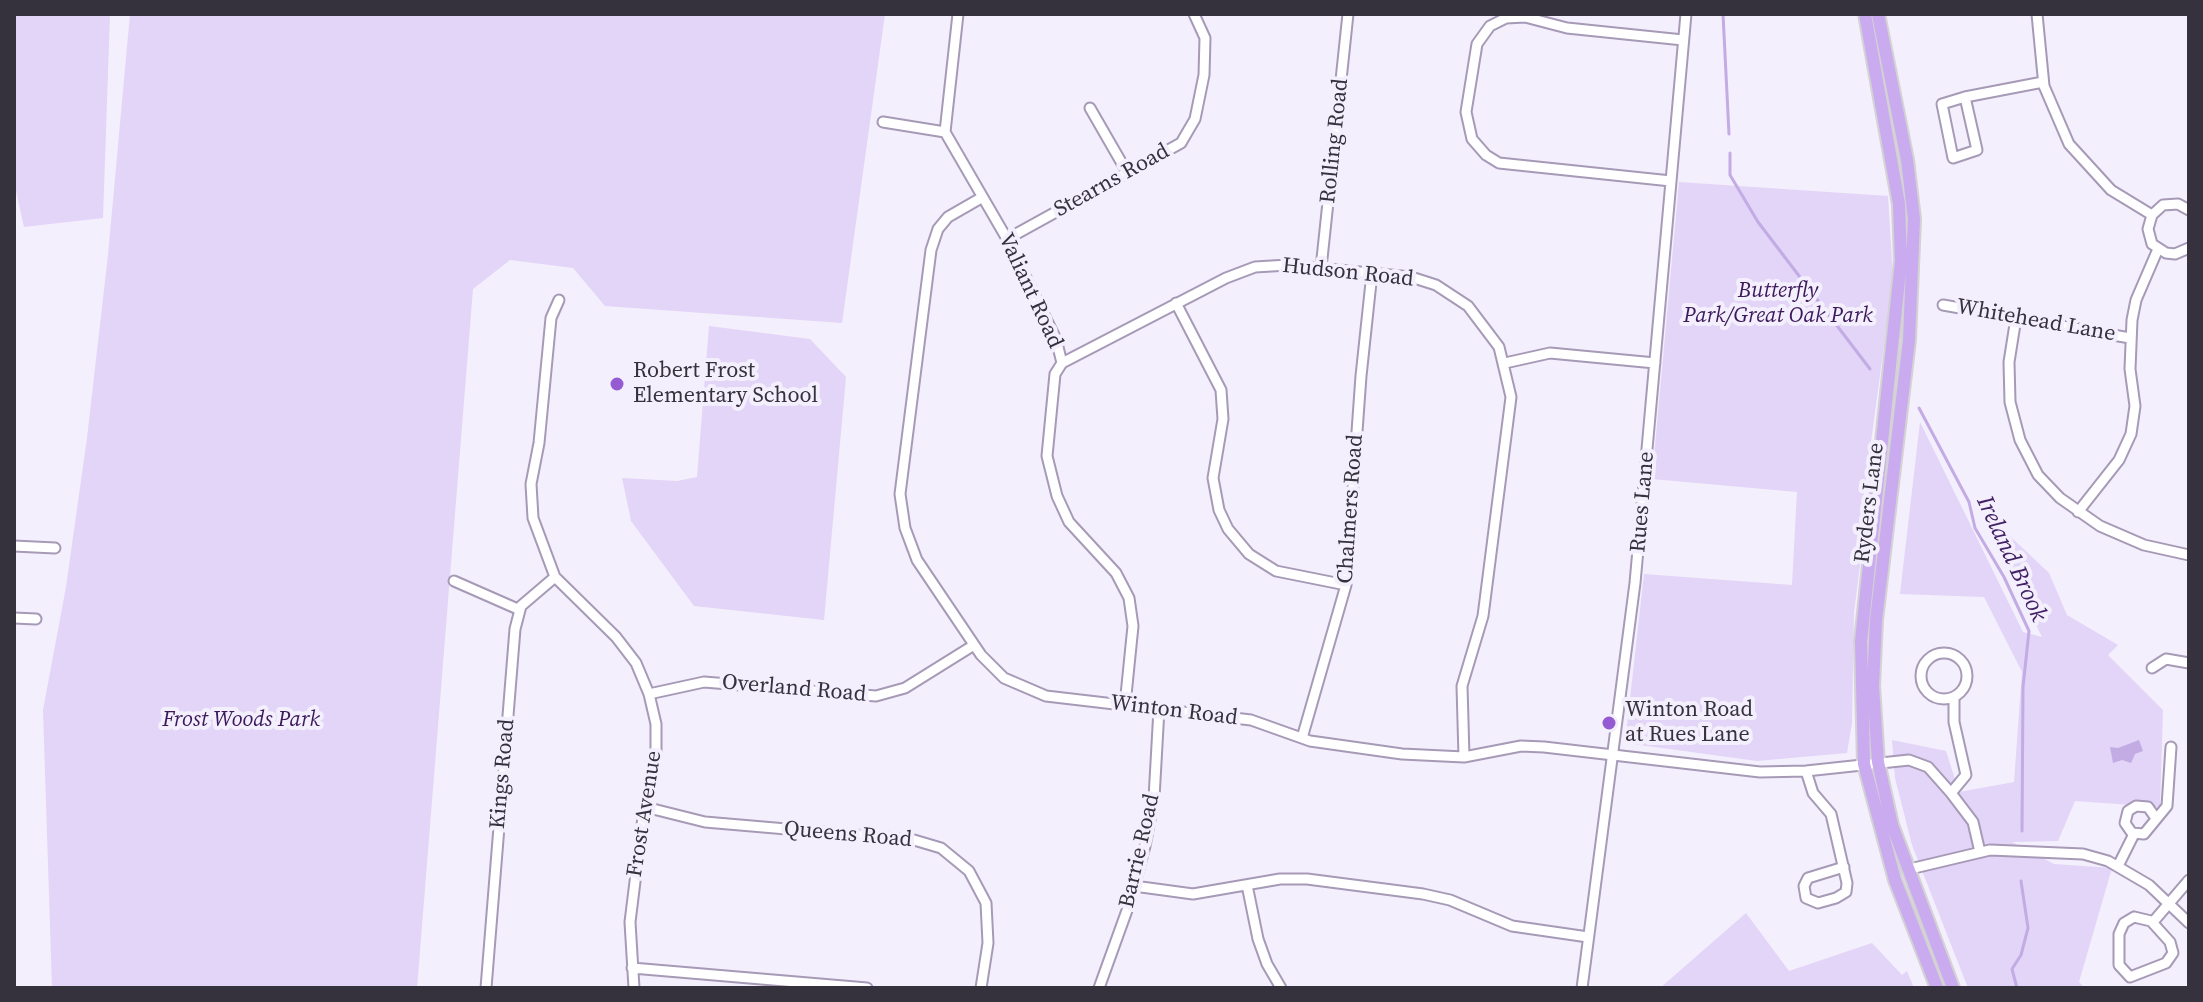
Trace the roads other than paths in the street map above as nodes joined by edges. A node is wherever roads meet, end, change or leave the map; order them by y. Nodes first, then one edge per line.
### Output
1 (958, 14) edge
2 (1194, 14) edge
3 (1348, 14) edge
4 (1686, 14) edge
5 (1865, 14) edge
6 (1878, 14) edge
7 (2037, 14) edge
8 (1683, 40) junction
9 (2043, 82) junction
10 (1965, 97) junction
11 (1090, 108) dead end
12 (883, 122) dead end
13 (945, 132) junction
14 (1128, 174) junction
15 (1671, 181) junction
16 (981, 198) junction
17 (2188, 205) edge
18 (2152, 215) junction
19 (1007, 239) junction
20 (2189, 248) edge
21 (2158, 249) junction
22 (1321, 268) junction
23 (1372, 273) junction
24 (559, 300) dead end
25 (1176, 303) junction
26 (1943, 305) dead end
27 (2016, 318) junction
28 (2130, 338) junction
29 (1062, 363) junction
30 (1505, 363) junction
31 (1655, 363) junction
32 (2078, 512) junction
33 (14, 546) edge
34 (55, 548) dead end
35 (2189, 555) edge
36 (555, 577) junction
37 (454, 581) dead end
38 (1346, 585) junction
39 (520, 610) junction
40 (14, 618) edge
41 (36, 619) dead end
42 (974, 645) junction
43 (2189, 663) edge
44 (2152, 668) dead end
45 (649, 694) junction
46 (1954, 697) junction
47 (1125, 705) junction
48 (1159, 709) junction
49 (1302, 738) junction
50 (2171, 747) dead end
51 (1615, 756) junction
52 (1464, 757) junction
53 (1878, 762) junction
54 (1864, 764) junction
55 (1806, 771) junction
56 (1951, 793) junction
57 (645, 807) junction
58 (2155, 817) junction
59 (2134, 834) junction
60 (1980, 852) junction
61 (2118, 866) junction
62 (1844, 867) junction
63 (1910, 869) junction
64 (2189, 880) edge
65 (1247, 885) junction
66 (1134, 886) junction
67 (2170, 903) junction
68 (2153, 922) junction
69 (2189, 923) edge
70 (1588, 937) junction
71 (632, 968) junction
72 (486, 988) edge
73 (634, 988) edge
74 (867, 988) edge
75 (981, 988) edge
76 (1099, 988) edge
77 (1281, 988) edge
78 (1582, 988) edge
79 (1937, 988) edge
80 (1953, 988) edge

1 - 13 street
2 - 14 street, Stearns Road
3 - 22 street, Rolling Road
4 - 8 street, Rues Lane
5 - 54 main road, Ryders Lane
6 - 53 main road, Ryders Lane
7 - 9 street
8 - 15 street, Rues Lane
8 - 15 street
9 - 10 street
9 - 18 street
10 - 10 street
11 - 14 street
12 - 13 street
13 - 16 street, Valiant Road
14 - 19 street, Stearns Road
15 - 31 street, Rues Lane
16 - 19 street, Valiant Road
16 - 42 street, Winton Road
17 - 18 street
18 - 21 street
19 - 29 street, Valiant Road
20 - 21 street
21 - 28 street
22 - 23 street, Hudson Road
22 - 25 street, Hudson Road
23 - 30 street, Hudson Road
23 - 38 street, Chalmers Road
24 - 36 street, Frost Avenue
25 - 29 street, Hudson Road
25 - 38 street
26 - 27 street, Whitehead Lane
27 - 28 street, Whitehead Lane
27 - 32 street
28 - 32 street
29 - 47 street, Valiant Road
30 - 31 street
30 - 52 street, Hudson Road
31 - 51 street, Rues Lane
32 - 35 street
33 - 34 street
36 - 39 street
36 - 45 street, Frost Avenue
37 - 39 street
38 - 49 street, Chalmers Road
39 - 72 street, Kings Road
40 - 41 street
42 - 45 street, Overland Road
42 - 47 street, Winton Road
43 - 44 street
45 - 57 street, Frost Avenue
46 - 46 street
46 - 56 street
47 - 48 street, Winton Road
48 - 49 street, Winton Road
48 - 66 street, Barrie Road
49 - 52 street, Winton Road
50 - 58 street
51 - 52 street, Winton Road
51 - 55 street, Winton Road
51 - 70 street, Rues Lane
53 - 54 street, Winton Road
53 - 56 street, Winton Road
53 - 63 main road, Ryders Lane
54 - 55 street, Winton Road
54 - 79 main road, Ryders Lane
55 - 62 street
56 - 60 street, Winton Road
57 - 71 street, Frost Avenue
57 - 75 street, Queens Road
58 - 59 street
58 - 59 street
59 - 61 street
60 - 61 street
60 - 63 street
61 - 67 street
62 - 62 street
63 - 80 main road, Ryders Lane
64 - 67 street
65 - 66 street
65 - 70 street
65 - 77 street
66 - 76 street, Barrie Road
67 - 68 street
67 - 69 street
68 - 68 street
70 - 78 street, Rues Lane
71 - 73 street, Frost Avenue
71 - 74 street

